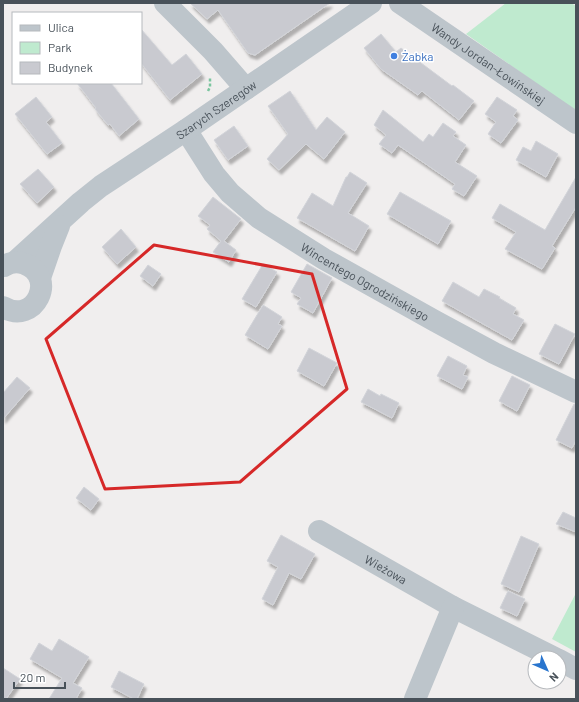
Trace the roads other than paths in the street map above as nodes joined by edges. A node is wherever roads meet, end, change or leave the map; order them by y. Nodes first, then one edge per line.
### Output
1 (166, 3) edge
2 (371, 3) edge
3 (400, 3) edge
4 (246, 89) junction
5 (576, 123) edge
6 (186, 130) junction
7 (62, 220) junction
8 (9, 264) edge
9 (40, 278) junction
10 (5, 309) edge
11 (576, 392) edge
12 (319, 531) dead end
13 (453, 607) junction
14 (539, 650) edge
15 (567, 664) edge
16 (576, 669) edge
17 (415, 699) edge

1 - 4 street
2 - 4 street, Szarych Szeregów
3 - 5 street, Wandy Jordan-Łowińskiej
4 - 6 street, Szarych Szeregów
6 - 7 street, Szarych Szeregów
6 - 11 street, Wincentego Ogrodzińskiego
7 - 8 street, Szarych Szeregów
7 - 9 street, Szarych Szeregów
8 - 9 street
9 - 10 street, Szarych Szeregów
12 - 13 street, Wieżowa
13 - 14 street, Wieżowa
13 - 17 street
15 - 16 street

